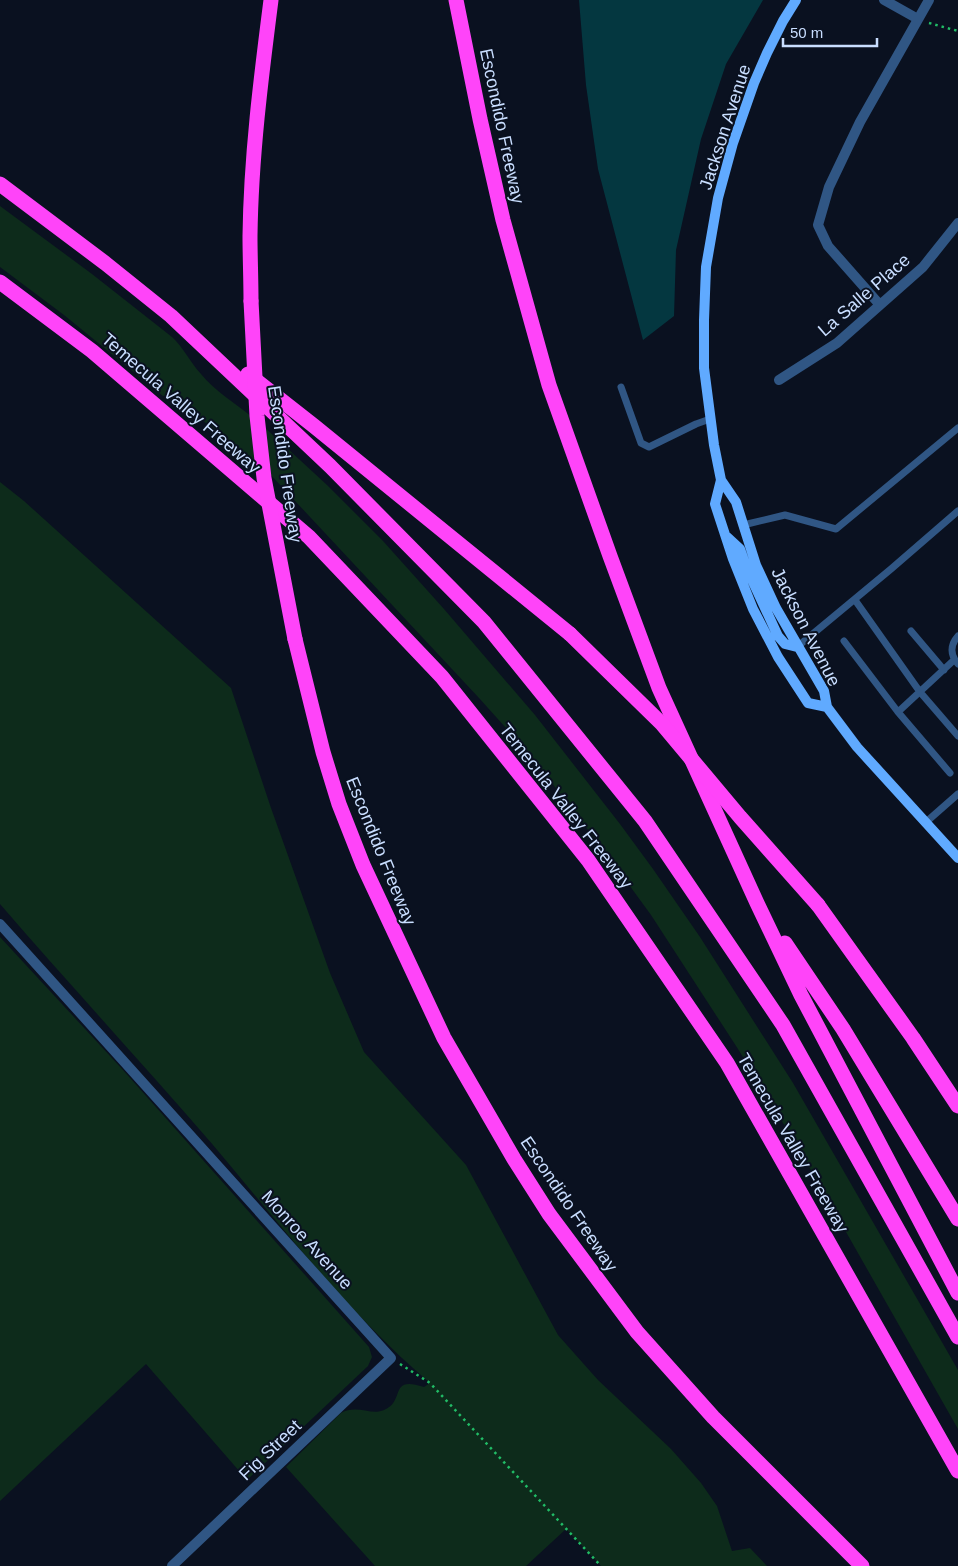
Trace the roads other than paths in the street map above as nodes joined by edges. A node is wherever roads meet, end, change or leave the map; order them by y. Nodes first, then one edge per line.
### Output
1 (271, 0) edge
2 (456, 0) edge
3 (796, 0) edge
4 (884, 0) edge
5 (929, 0) edge
6 (918, 19) junction
7 (0, 184) edge
8 (958, 222) edge
9 (0, 282) edge
10 (880, 305) junction
11 (171, 316) junction
12 (779, 380) dead end
13 (621, 387) dead end
14 (710, 419) junction
15 (958, 428) edge
16 (721, 480) junction
17 (958, 511) edge
18 (743, 525) junction
19 (724, 534) junction
20 (855, 600) junction
21 (911, 631) dead end
22 (958, 636) edge
23 (844, 641) dead end
24 (797, 647) junction
25 (956, 662) edge
26 (944, 670) junction
27 (920, 692) junction
28 (827, 707) junction
29 (898, 712) junction
30 (958, 736) edge
31 (950, 773) dead end
32 (958, 794) edge
33 (925, 823) junction
34 (958, 858) edge
35 (757, 903) junction
36 (0, 924) edge
37 (958, 1106) edge
38 (958, 1219) edge
39 (958, 1293) edge
40 (958, 1337) edge
41 (390, 1358) joint
42 (958, 1471) edge
43 (172, 1566) edge
44 (862, 1566) edge

1 - 44 highway, Escondido Freeway, bridge
2 - 35 highway, Escondido Freeway
3 - 14 main road, Jackson Avenue
4 - 6 street
5 - 6 street
6 - 10 street
7 - 11 highway
8 - 10 street, La Salle Place
9 - 42 highway, Temecula Valley Freeway
10 - 12 street, La Salle Place
11 - 37 highway, bridge
11 - 40 highway
13 - 14 lane
14 - 16 main road, Jackson Avenue
15 - 18 lane
16 - 18 main road, Jackson Avenue
16 - 19 main road, Jackson Avenue
17 - 20 lane
18 - 24 main road, Jackson Avenue
19 - 24 main road
19 - 28 main road, Jackson Avenue
20 - 24 lane
20 - 27 lane
21 - 26 lane
22 - 25 lane
23 - 29 lane
24 - 28 main road, Jackson Avenue
25 - 26 lane
26 - 27 lane
27 - 29 lane
27 - 30 lane
28 - 33 main road, Jackson Avenue
29 - 31 lane
32 - 33 lane
33 - 34 main road, Jackson Avenue
35 - 38 highway
35 - 39 highway
36 - 41 street, Monroe Avenue
41 - 43 street, Fig Street

